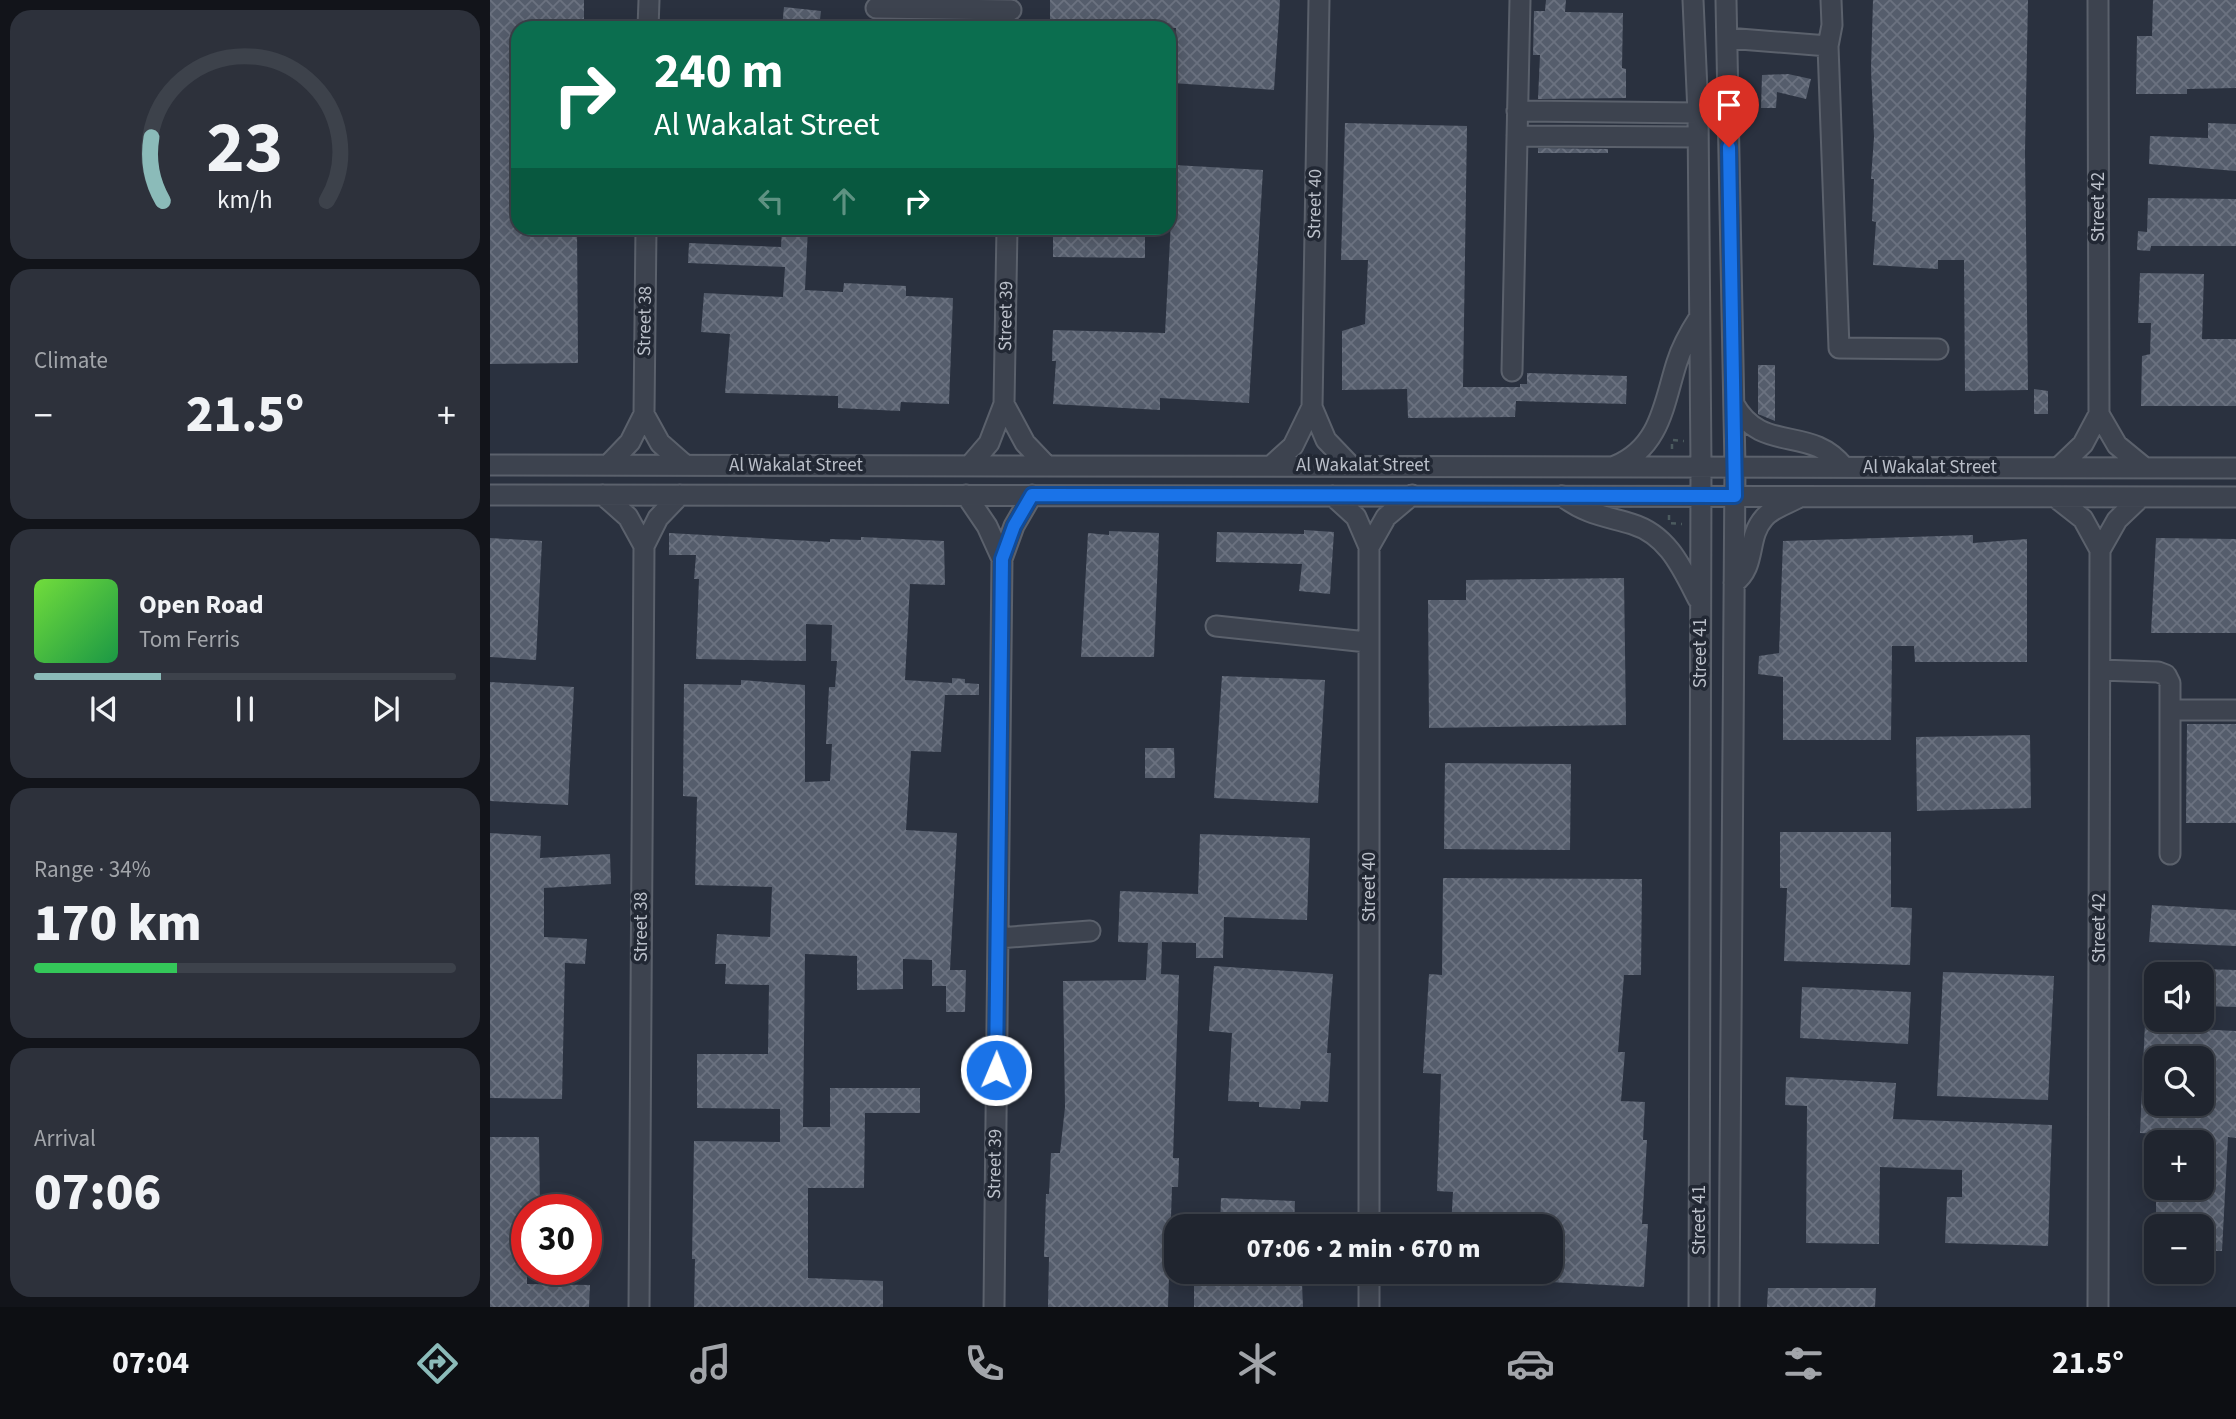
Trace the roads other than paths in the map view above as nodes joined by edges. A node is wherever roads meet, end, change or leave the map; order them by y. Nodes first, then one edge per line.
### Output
1 (649, 0) edge
2 (1319, 0) edge
3 (1520, 0) edge
4 (1693, 0) edge
5 (1726, 0) edge
6 (1831, 0) edge
7 (2098, 0) edge
8 (876, 8) dead end
9 (1011, 13) edge
10 (648, 21) edge
11 (1727, 38) junction
12 (1828, 46) junction
13 (1517, 111) junction
14 (1559, 112) junction
15 (1698, 113) junction
16 (1517, 136) junction
17 (1559, 136) junction
18 (1698, 137) junction
19 (646, 235) edge
20 (1007, 235) edge
21 (1700, 317) junction
22 (1938, 349) dead end
23 (1512, 371) dead end
24 (1004, 404) junction
25 (1734, 404) junction
26 (1312, 408) junction
27 (644, 414) junction
28 (2099, 414) junction
29 (971, 464) junction
30 (1045, 464) junction
31 (490, 465) edge
32 (608, 465) junction
33 (685, 465) junction
34 (1272, 465) junction
35 (1350, 465) junction
36 (1614, 466) junction
37 (1701, 466) junction
38 (1735, 467) junction
39 (1844, 467) junction
40 (2058, 468) junction
41 (2145, 468) junction
42 (2236, 468) edge
43 (490, 495) edge
44 (603, 495) junction
45 (680, 495) junction
46 (966, 495) junction
47 (1032, 495) junction
48 (1333, 495) junction
49 (1412, 495) junction
50 (1701, 495) junction
51 (1562, 496) junction
52 (1735, 496) junction
53 (1802, 496) junction
54 (2055, 497) junction
55 (2141, 497) junction
56 (2236, 497) edge
57 (644, 546) junction
58 (1369, 547) junction
59 (2101, 550) junction
60 (1002, 559) junction
61 (1734, 583) junction
62 (1700, 603) junction
63 (1216, 626) dead end
64 (1367, 642) junction
65 (2100, 670) junction
66 (2171, 710) junction
67 (2236, 710) edge
68 (2170, 854) dead end
69 (1090, 931) dead end
70 (998, 938) junction
71 (1369, 1214) edge
72 (1369, 1284) edge
73 (639, 1307) edge
74 (994, 1307) edge
75 (1369, 1307) edge
76 (1699, 1307) edge
77 (1729, 1307) edge
78 (2098, 1307) edge

1 - 10 street
2 - 26 street, Street 40
3 - 13 street
4 - 15 street, Street 41
5 - 11 street, Street 41
6 - 12 street
7 - 28 street, Street 42
8 - 9 street
11 - 12 street
11 - 25 street, Street 41
12 - 22 street
13 - 14 street
13 - 16 street
14 - 15 street
14 - 17 street
15 - 18 street, Street 41
16 - 17 street
16 - 23 street
17 - 18 street
18 - 21 street, Street 41
19 - 27 street, Street 38
20 - 24 street, Street 39
21 - 36 street
21 - 37 street, Street 41
24 - 29 street, Street 39
24 - 30 street, Street 39
25 - 38 street, Street 41
25 - 39 street
26 - 34 street, Street 40
26 - 35 street, Street 40
27 - 32 street, Street 38
27 - 33 street
28 - 40 street, Street 42
28 - 41 street
29 - 30 street, Al Wakalat Street
29 - 33 street, Al Wakalat Street
30 - 34 street, Al Wakalat Street
31 - 32 street, Al Wakalat Street
32 - 33 street, Al Wakalat Street
34 - 35 street, Al Wakalat Street
35 - 36 street, Al Wakalat Street
36 - 37 street, Al Wakalat Street
37 - 38 street, Al Wakalat Street
37 - 50 street, Street 41
38 - 39 street, Al Wakalat Street
38 - 52 street, Street 41
39 - 40 street, Al Wakalat Street
40 - 41 street, Al Wakalat Street
41 - 42 street, Al Wakalat Street
43 - 44 street, Al Wakalat Street
44 - 45 street, Al Wakalat Street
44 - 57 street
45 - 46 street, Al Wakalat Street
45 - 57 street, Street 38
46 - 47 street, Al Wakalat Street
46 - 60 street, Street 39
47 - 48 street, Al Wakalat Street
47 - 60 street, Street 39
48 - 49 street, Al Wakalat Street
48 - 58 street, Street 40
49 - 51 street, Al Wakalat Street
49 - 58 street, Street 40
50 - 51 street, Al Wakalat Street
50 - 52 street, Al Wakalat Street
50 - 62 street, Street 41
51 - 62 street
52 - 53 street, Al Wakalat Street
52 - 61 street, Street 41
53 - 54 street, Al Wakalat Street
53 - 61 street
54 - 55 street, Al Wakalat Street
54 - 59 street
55 - 56 street, Al Wakalat Street
55 - 59 street, Street 42
57 - 73 street, Street 38
58 - 64 street, Street 40
59 - 65 street, Street 42
60 - 70 street, Street 39
61 - 77 street, Street 41
62 - 76 street, Street 41
63 - 64 street
64 - 71 street, Street 40
65 - 66 street
65 - 78 street, Street 42
66 - 67 street
66 - 68 street
69 - 70 street
70 - 74 street, Street 39
72 - 75 street

